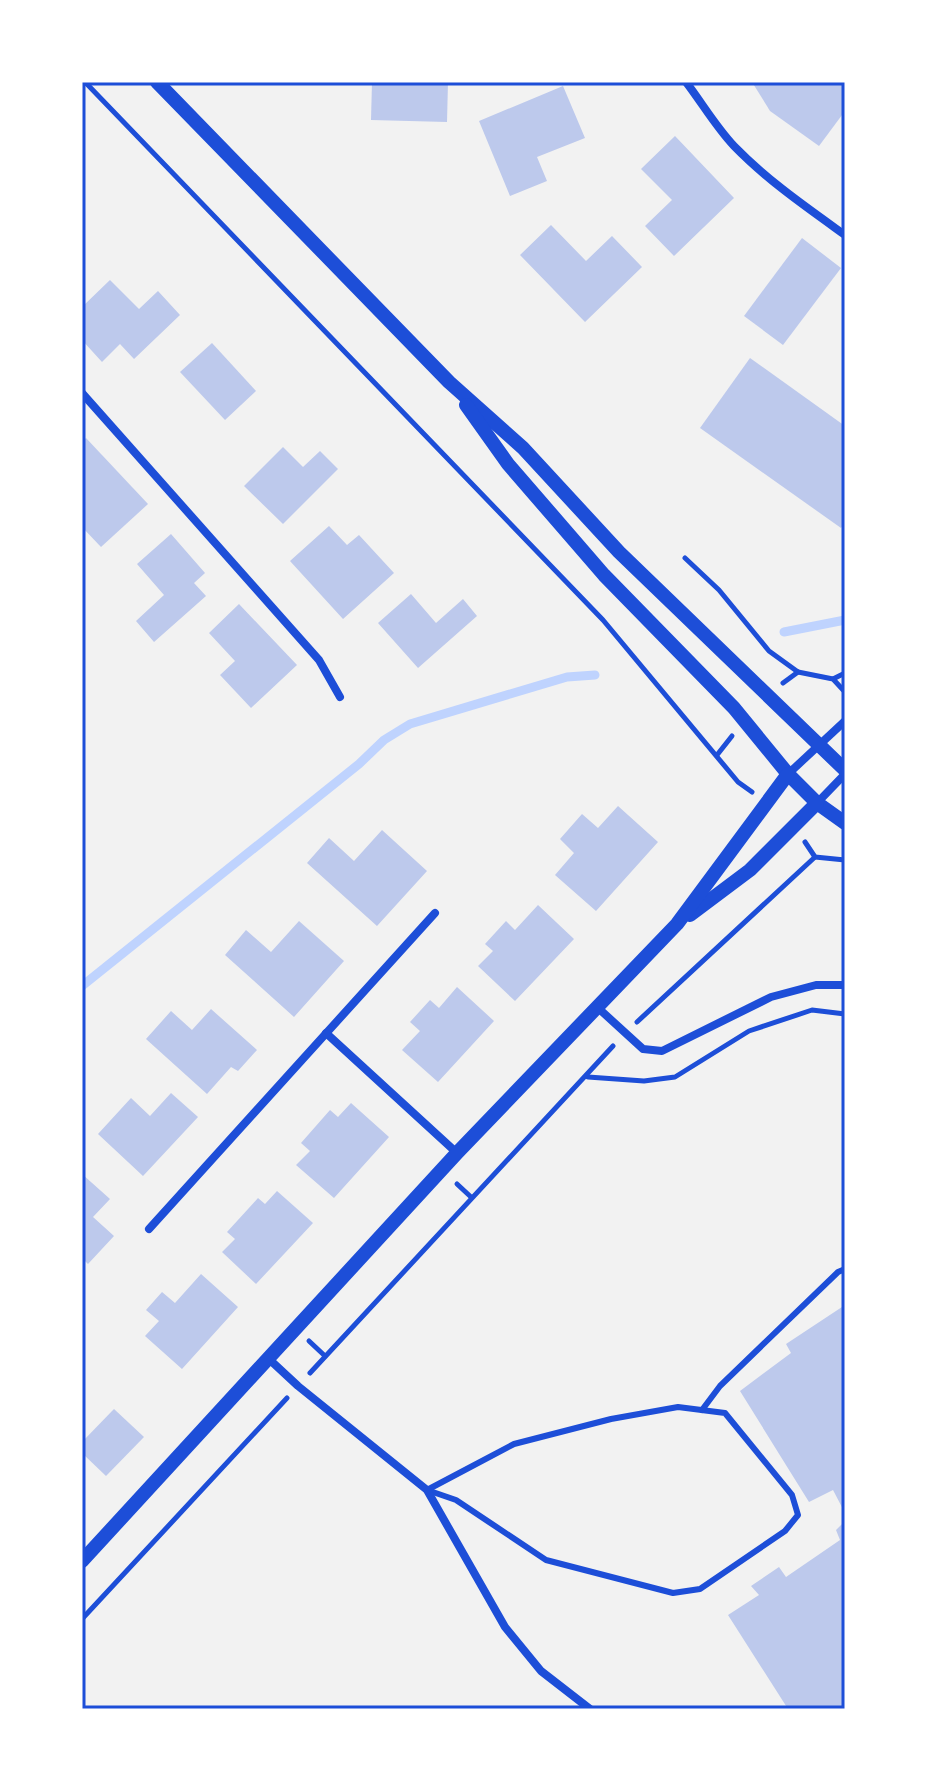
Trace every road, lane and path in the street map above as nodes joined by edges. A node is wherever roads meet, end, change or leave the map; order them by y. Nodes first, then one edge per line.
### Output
1 (85, 82) edge
2 (157, 82) edge
3 (686, 82) edge
4 (845, 235) edge
5 (449, 382) junction
6 (82, 393) edge
7 (685, 558) dead end
8 (845, 673) edge
9 (833, 679) junction
10 (845, 692) edge
11 (340, 697) dead end
12 (845, 721) edge
13 (820, 743) junction
14 (845, 772) edge
15 (788, 774) junction
16 (767, 803) junction
17 (817, 803) junction
18 (845, 823) edge
19 (794, 826) junction
20 (815, 857) junction
21 (845, 860) edge
22 (435, 913) dead end
23 (677, 924) junction
24 (845, 985) edge
25 (596, 1006) junction
26 (845, 1014) edge
27 (326, 1033) junction
28 (625, 1033) junction
29 (587, 1077) junction
30 (457, 1153) junction
31 (149, 1229) dead end
32 (845, 1269) edge
33 (270, 1360) junction
34 (298, 1386) junction
35 (702, 1410) junction
36 (427, 1490) junction
37 (82, 1561) edge
38 (82, 1619) edge
39 (590, 1709) edge

1 - 16 path
2 - 5 street
3 - 4 street
5 - 13 street
5 - 15 street
6 - 11 street
7 - 9 path
8 - 9 path
9 - 10 path
12 - 13 street
13 - 14 street
13 - 15 street
14 - 17 street
15 - 16 street
15 - 17 street
16 - 23 street
17 - 18 street
17 - 19 street
19 - 20 path
19 - 23 street
20 - 21 path
20 - 28 path
22 - 27 street
23 - 25 street
24 - 28 street
25 - 28 street
25 - 30 street
26 - 29 path
27 - 30 street
27 - 31 street
28 - 29 path
29 - 34 path
30 - 33 street
32 - 35 lane
33 - 34 street
33 - 37 street
34 - 36 street
34 - 38 path
35 - 36 lane
35 - 36 lane
36 - 39 street

